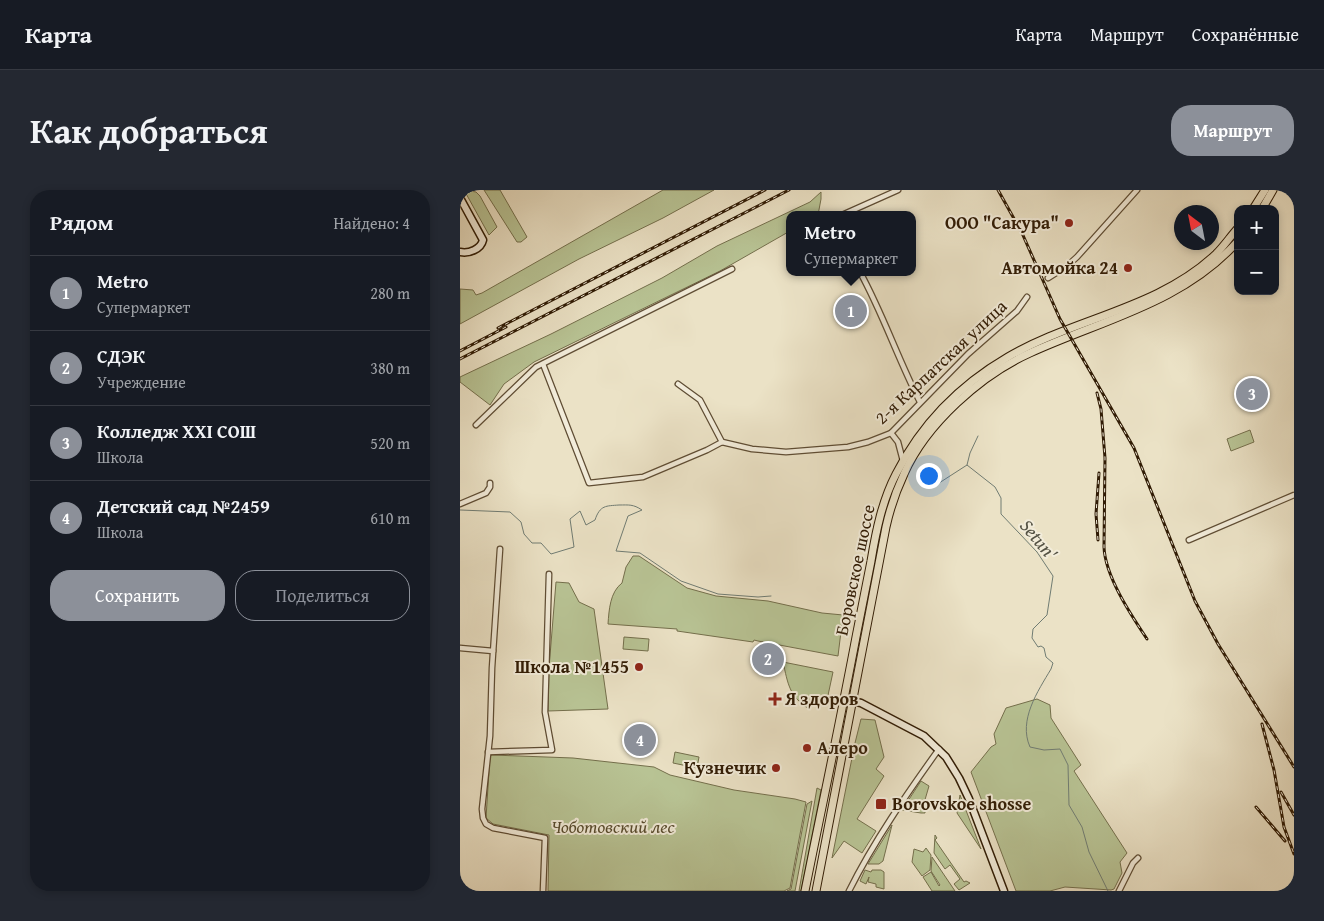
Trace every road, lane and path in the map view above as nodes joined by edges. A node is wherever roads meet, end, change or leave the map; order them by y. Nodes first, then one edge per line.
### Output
1 (898, 190) edge
2 (1137, 190) edge
3 (1265, 190) edge
4 (1274, 190) edge
5 (461, 201) edge
6 (1255, 205) edge
7 (1265, 205) edge
8 (851, 211) edge
9 (1234, 233) edge
10 (1234, 246) edge
11 (460, 252) edge
12 (732, 269) dead end
13 (862, 276) edge
14 (1048, 278) dead end
15 (1027, 297) dead end
16 (543, 364) junction
17 (678, 384) dead end
18 (920, 402) junction
19 (476, 425) dead end
20 (891, 433) junction
21 (722, 442) junction
22 (903, 461) junction
23 (490, 483) dead end
24 (1294, 495) edge
25 (460, 504) edge
26 (1189, 540) dead end
27 (500, 549) dead end
28 (549, 574) dead end
29 (460, 648) edge
30 (493, 651) junction
31 (845, 699) junction
32 (853, 701) junction
33 (939, 749) junction
34 (488, 752) junction
35 (1138, 858) dead end
36 (543, 891) edge
37 (805, 891) edge
38 (816, 891) edge
39 (849, 891) edge
40 (1004, 891) edge
41 (1119, 891) edge

1 - 8 street
2 - 14 street
3 - 6 main road
4 - 7 main road
5 - 11 street
9 - 22 main road, Боровское шоссе
10 - 32 main road, Боровское шоссе
12 - 16 street
13 - 18 street
15 - 18 street, 2-я Карпатская улица
16 - 19 street
16 - 21 street
17 - 21 street
18 - 20 street, 2-я Карпатская улица
20 - 21 street, 2-я Карпатская улица
20 - 22 street
22 - 31 main road, Боровское шоссе
23 - 25 street
24 - 26 street
27 - 30 street
28 - 34 street
29 - 30 street
30 - 34 street
31 - 32 street
31 - 37 main road, Боровское шоссе
32 - 33 street
32 - 38 main road, Боровское шоссе
33 - 39 street
33 - 40 street
34 - 36 street
35 - 41 street

